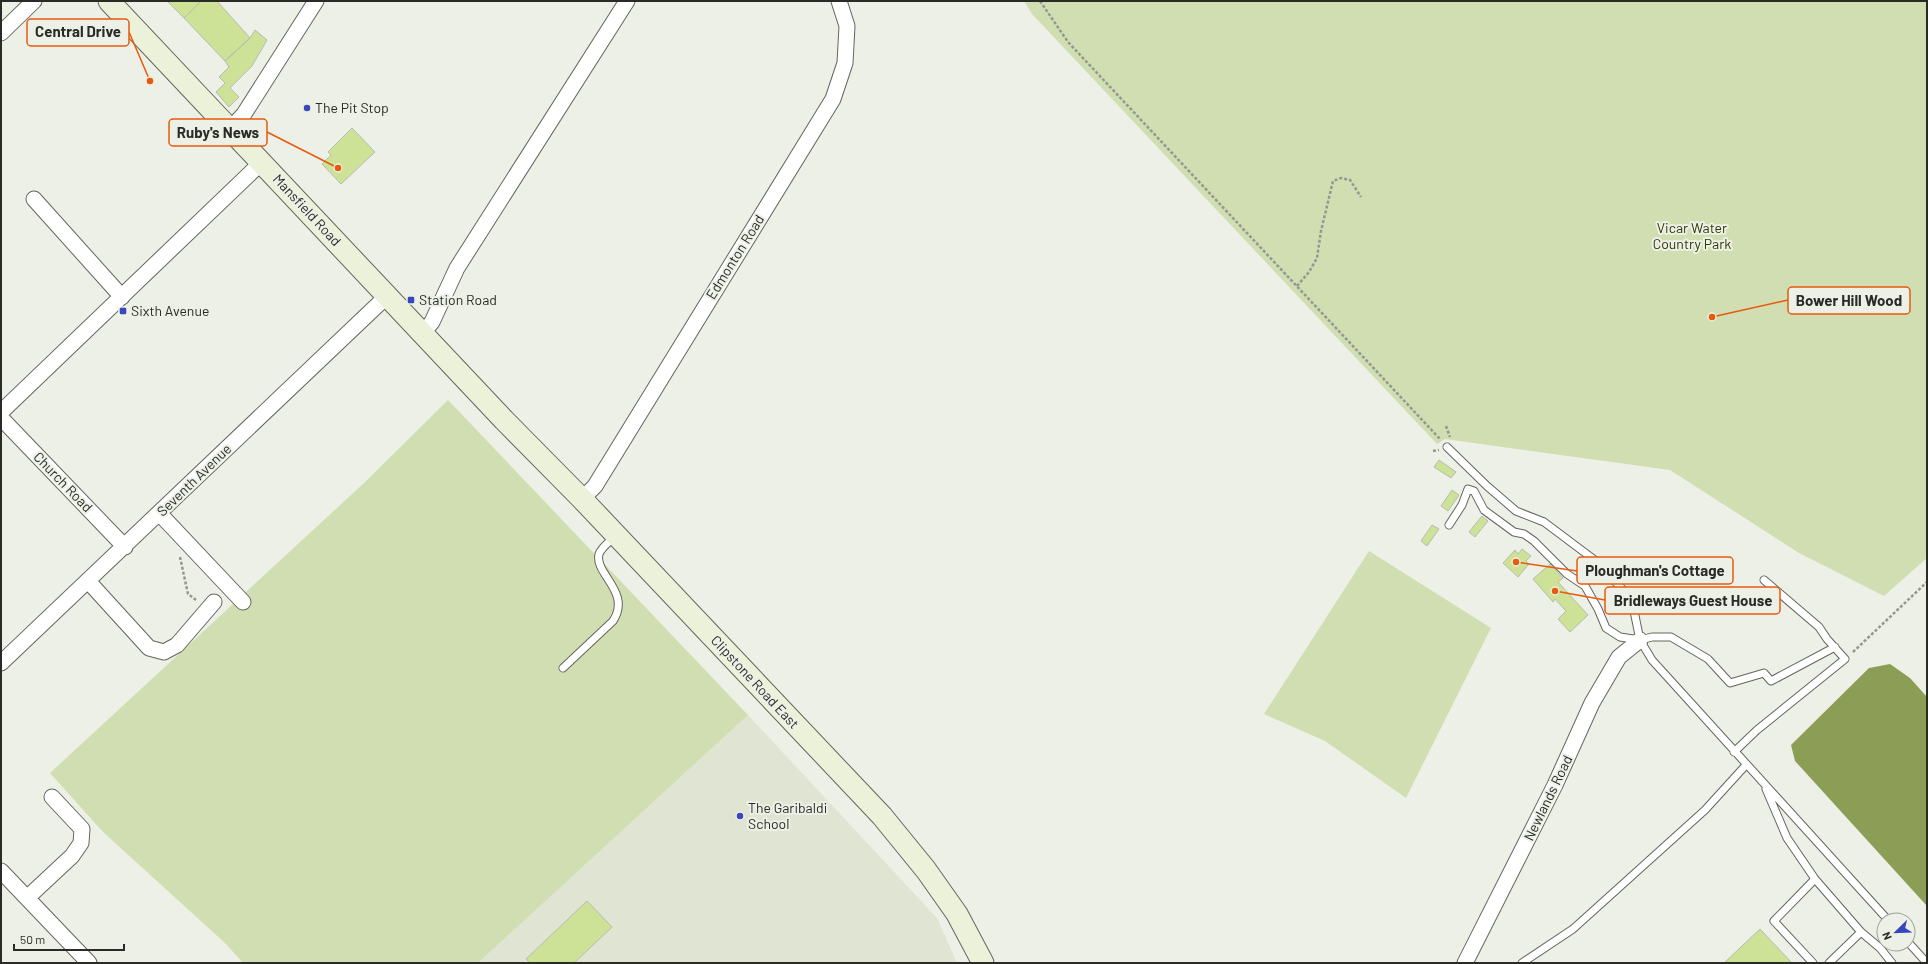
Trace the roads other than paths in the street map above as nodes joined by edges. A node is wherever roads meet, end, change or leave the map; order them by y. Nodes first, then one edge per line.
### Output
1 (34, 1) edge
2 (316, 1) edge
3 (627, 1) edge
4 (839, 1) edge
5 (114, 3) edge
6 (1, 33) edge
7 (230, 129) junction
8 (262, 162) junction
9 (34, 199) dead end
10 (387, 296) junction
11 (122, 297) junction
12 (422, 334) junction
13 (1, 412) edge
14 (1, 418) edge
15 (504, 420) joint
16 (1448, 446) road end
17 (582, 499) junction
18 (159, 513) junction
19 (1449, 525) dead end
20 (615, 536) junction
21 (124, 547) junction
22 (1764, 580) dead end
23 (88, 581) junction
24 (214, 602) road end
25 (243, 602) dead end
26 (1640, 640) junction
27 (1835, 647) junction
28 (1, 663) edge
29 (562, 668) dead end
30 (1734, 752) junction
31 (1746, 765) junction
32 (1763, 784) junction
33 (52, 797) dead end
34 (1, 871) edge
35 (1815, 879) junction
36 (28, 898) junction
37 (1881, 912) edge
38 (1861, 932) junction
39 (1916, 951) edge
40 (89, 963) edge
41 (984, 963) edge
42 (1465, 963) edge
43 (1522, 963) edge
44 (1813, 963) edge
45 (1829, 963) edge
46 (1892, 963) edge
47 (1927, 963) edge

1 - 6 street
2 - 7 street
3 - 12 street
4 - 17 street, Edmonton Road
5 - 7 main road, Mansfield Road
7 - 8 main road, Mansfield Road
8 - 10 main road, Mansfield Road
8 - 11 street
9 - 11 street
10 - 12 main road, Mansfield Road
10 - 18 street, Seventh Avenue
11 - 13 street
12 - 15 main road, Mansfield Road
14 - 21 street, Church Road
15 - 17 main road, Clipstone Road East
16 - 26 lane
17 - 20 main road, Clipstone Road East
18 - 21 street, Seventh Avenue
18 - 25 street
19 - 26 lane
20 - 29 lane
20 - 41 main road, Clipstone Road East
21 - 23 street, Seventh Avenue
22 - 27 lane
23 - 24 street
23 - 28 street, Seventh Avenue
26 - 27 lane
26 - 30 lane
26 - 42 street, Newlands Road
27 - 30 lane
30 - 31 lane
31 - 32 lane
31 - 43 lane
32 - 35 lane
32 - 37 lane
33 - 36 street
34 - 36 street
35 - 38 lane
35 - 44 lane
36 - 40 street
38 - 45 lane
38 - 46 lane
39 - 47 lane

